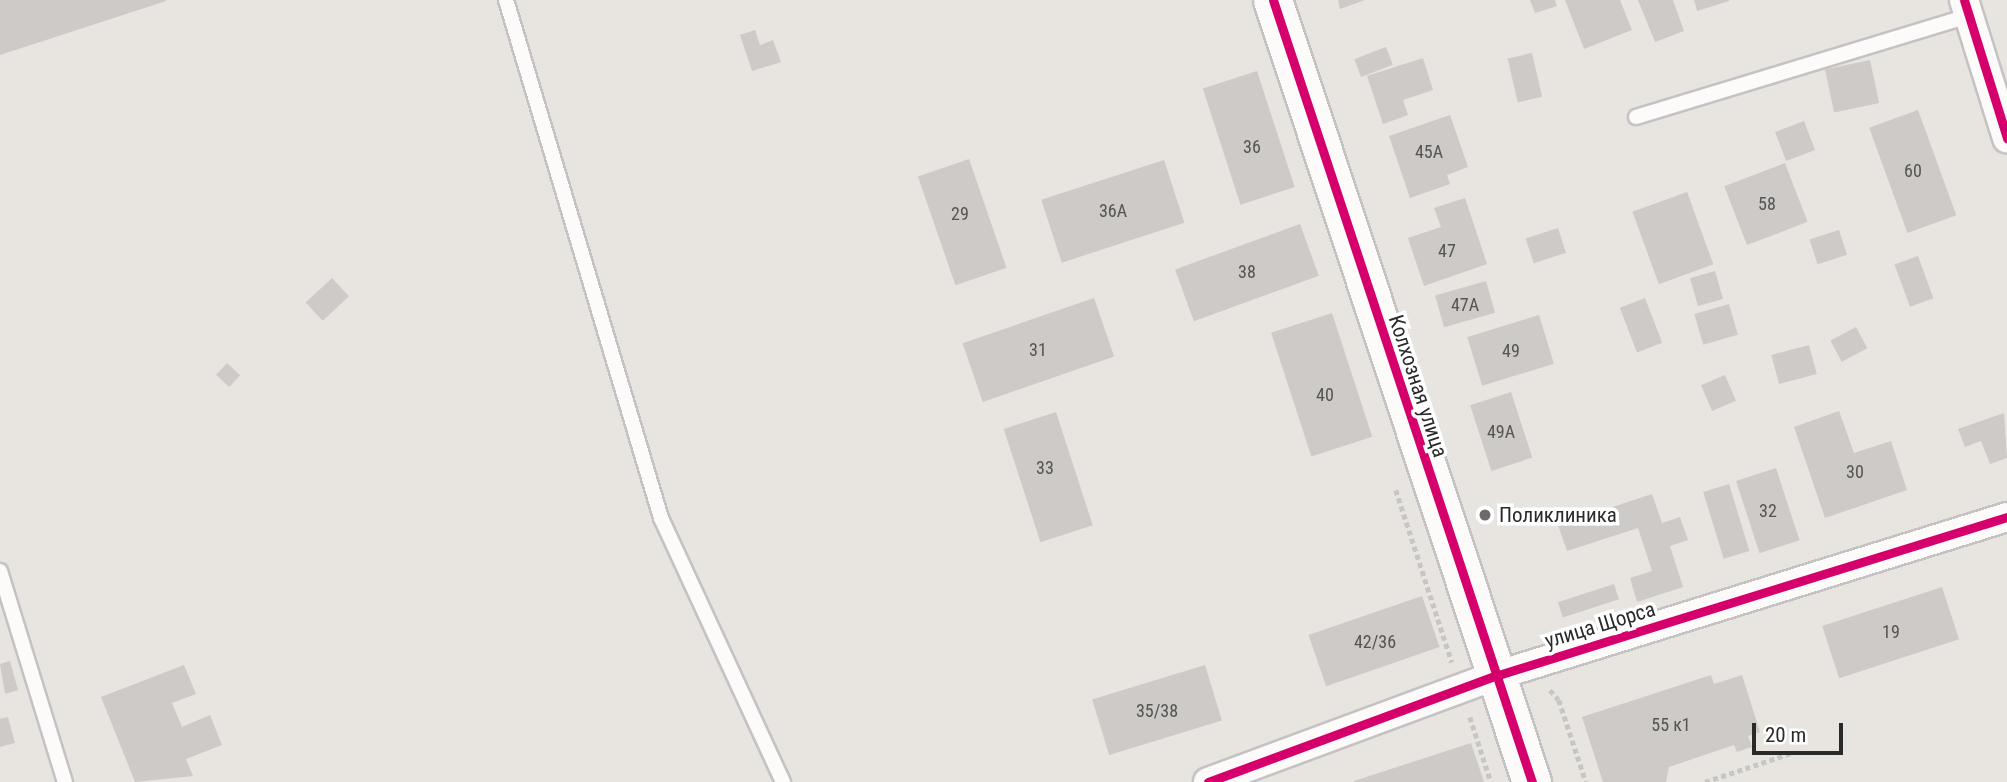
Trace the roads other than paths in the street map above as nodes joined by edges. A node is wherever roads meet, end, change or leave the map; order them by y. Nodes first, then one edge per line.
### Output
1 (506, 0) edge
2 (1273, 0) edge
3 (1967, 8) edge
4 (1636, 117) dead end
5 (2007, 138) edge
6 (2007, 517) edge
7 (0, 571) edge
8 (1495, 676) junction
9 (65, 782) edge
10 (783, 782) edge
11 (1208, 782) edge
12 (1532, 782) edge

1 - 10 lane
2 - 8 street, Колхозная улица
3 - 4 lane
3 - 5 street
6 - 8 street, улица Щорса
7 - 9 lane
8 - 11 street, улица Щорса
8 - 12 street, Колхозная улица

